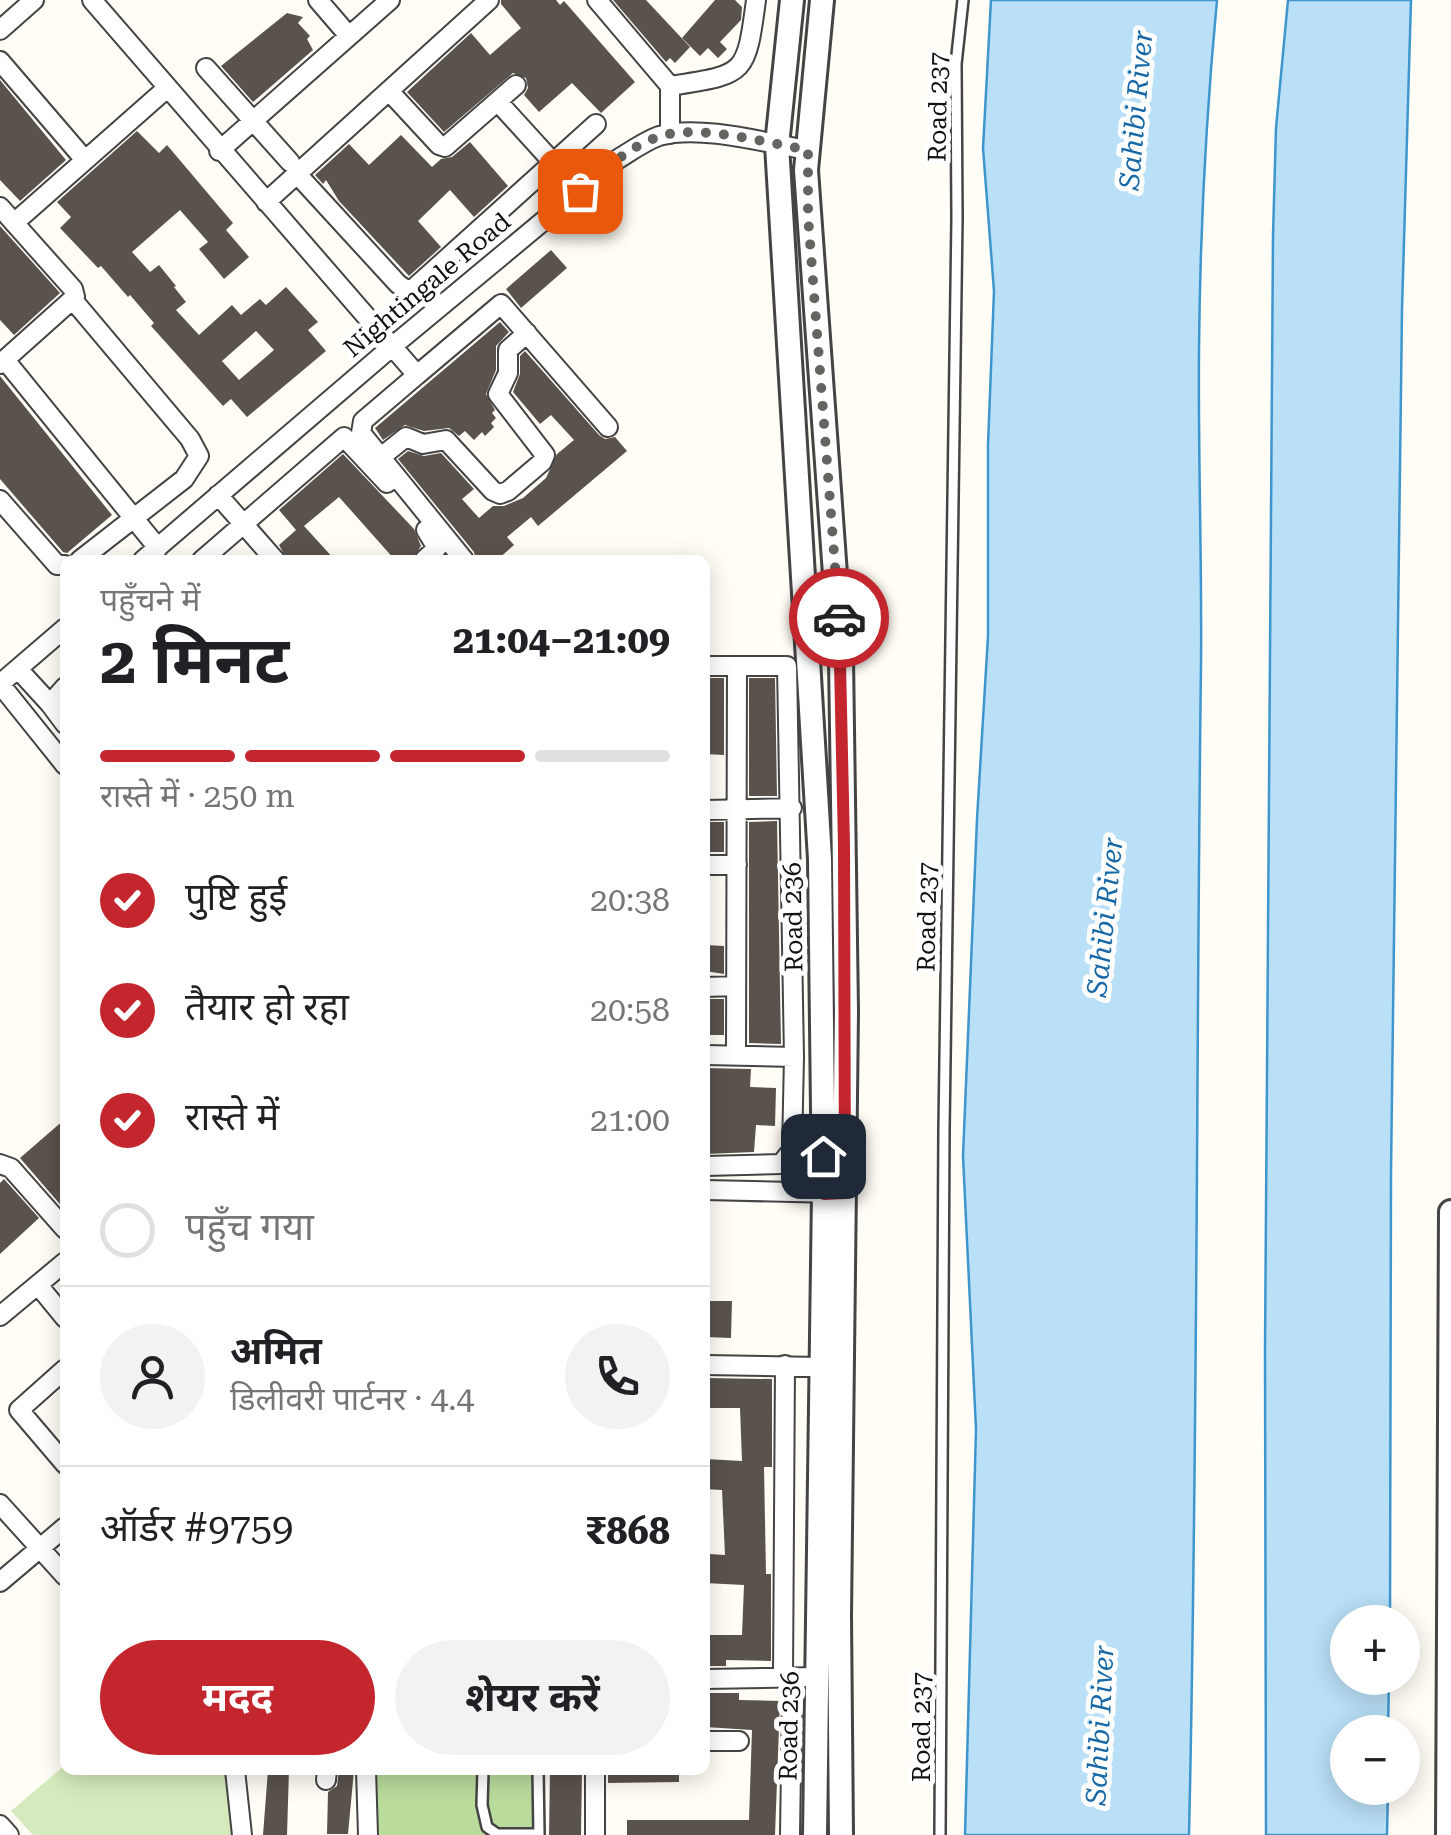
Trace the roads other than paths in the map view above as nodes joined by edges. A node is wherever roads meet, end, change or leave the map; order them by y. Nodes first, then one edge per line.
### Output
1 (34, 0) edge
2 (92, 0) edge
3 (318, 0) edge
4 (390, 0) edge
5 (490, 0) edge
6 (598, 0) edge
7 (756, 0) edge
8 (792, 0) edge
9 (822, 0) edge
10 (964, 0) edge
11 (0, 30) edge
12 (349, 36) junction
13 (0, 61) edge
14 (206, 68) dead end
15 (516, 86) dead end
16 (670, 86) junction
17 (166, 88) junction
18 (388, 91) junction
19 (498, 102) junction
20 (253, 121) junction
21 (596, 124) dead end
22 (670, 134) junction
23 (777, 145) junction
24 (808, 150) junction
25 (220, 151) junction
26 (85, 160) junction
27 (554, 163) junction
28 (294, 168) junction
29 (580, 191) junction
30 (266, 202) junction
31 (0, 207) edge
32 (14, 222) junction
33 (73, 300) junction
34 (527, 332) junction
35 (394, 345) junction
36 (4, 355) edge
37 (418, 374) junction
38 (608, 427) dead end
39 (381, 457) junction
40 (218, 495) junction
41 (0, 500) edge
42 (134, 518) junction
43 (244, 524) junction
44 (150, 554) edge
45 (86, 555) edge
46 (208, 555) edge
47 (271, 555) edge
48 (429, 555) edge
49 (460, 555) edge
50 (60, 566) edge
51 (60, 632) edge
52 (710, 666) edge
53 (738, 666) junction
54 (18, 668) junction
55 (0, 684) edge
56 (60, 693) edge
57 (50, 704) junction
58 (60, 717) edge
59 (60, 759) edge
60 (792, 808) junction
61 (710, 810) edge
62 (737, 810) junction
63 (736, 864) junction
64 (710, 865) edge
65 (735, 986) junction
66 (710, 987) edge
67 (710, 1055) edge
68 (736, 1055) junction
69 (794, 1057) junction
70 (0, 1164) edge
71 (710, 1166) edge
72 (710, 1190) edge
73 (834, 1193) junction
74 (1451, 1212) edge
75 (60, 1223) edge
76 (60, 1266) edge
77 (1451, 1266) edge
78 (38, 1285) junction
79 (60, 1312) edge
80 (0, 1316) edge
81 (710, 1365) edge
82 (786, 1366) junction
83 (822, 1367) junction
84 (60, 1373) edge
85 (1451, 1454) edge
86 (60, 1458) edge
87 (0, 1504) edge
88 (60, 1531) edge
89 (40, 1548) junction
90 (60, 1570) edge
91 (0, 1582) edge
92 (783, 1676) junction
93 (817, 1677) junction
94 (710, 1679) edge
95 (792, 1701) dead end
96 (1450, 1724) edge
97 (710, 1740) edge
98 (739, 1740) dead end
99 (236, 1775) edge
100 (366, 1775) edge
101 (483, 1775) edge
102 (538, 1775) edge
103 (594, 1775) edge
104 (0, 1825) edge
105 (9, 1835) edge
106 (242, 1835) edge
107 (368, 1835) edge
108 (539, 1835) edge
109 (595, 1835) edge
110 (790, 1835) edge
111 (815, 1835) edge
112 (840, 1835) edge
113 (940, 1835) edge
114 (1448, 1835) edge

1 - 11 street
2 - 17 street
3 - 12 street
4 - 12 street
5 - 18 street
6 - 16 street
7 - 16 street
8 - 23 street, Road 236
9 - 24 street
10 - 113 lane, Road 237
12 - 20 street
13 - 26 street
14 - 20 street
15 - 19 street
16 - 22 street
17 - 25 street
17 - 26 street
18 - 19 street
18 - 28 street
19 - 27 street
20 - 25 street
20 - 28 street
21 - 27 street
22 - 23 street, Nightingale Road
22 - 29 street, Nightingale Road
23 - 24 street, Nightingale Road
23 - 73 street, Road 236
24 - 73 street
25 - 30 street
26 - 32 street
27 - 28 street
27 - 29 street
28 - 30 street
29 - 35 street, Nightingale Road
30 - 35 street
31 - 32 street
32 - 33 street
33 - 36 street
33 - 42 street
34 - 37 street
34 - 38 street
34 - 39 street
35 - 37 street
35 - 40 street, Nightingale Road
36 - 42 street
37 - 39 street
39 - 49 street
40 - 43 street
40 - 44 street, Nightingale Road
41 - 50 street
42 - 44 street
42 - 45 street
43 - 46 street
43 - 47 street
43 - 48 street
51 - 54 street
52 - 53 street
53 - 60 street
53 - 62 street
54 - 55 street
54 - 57 street
55 - 59 street
56 - 57 street
57 - 58 street
60 - 62 street
60 - 69 street
61 - 62 street
62 - 63 street
63 - 64 street
63 - 65 street
65 - 66 street
65 - 68 street
67 - 68 street
68 - 69 street
69 - 71 street
70 - 75 street
72 - 73 street
73 - 83 street, Road 236
73 - 112 street
74 - 77 street
76 - 78 street
77 - 85 street
78 - 79 street
78 - 80 street
81 - 82 street
82 - 83 street
82 - 92 street
83 - 93 street, Road 236
84 - 86 street
85 - 96 street
87 - 89 street
88 - 89 street
89 - 90 street
89 - 91 street
92 - 93 street
92 - 94 street
93 - 111 street, Road 236
95 - 110 street
96 - 114 street
97 - 98 street
99 - 106 street
100 - 107 street
101 - 108 lane
102 - 108 lane
103 - 109 street
104 - 105 street

